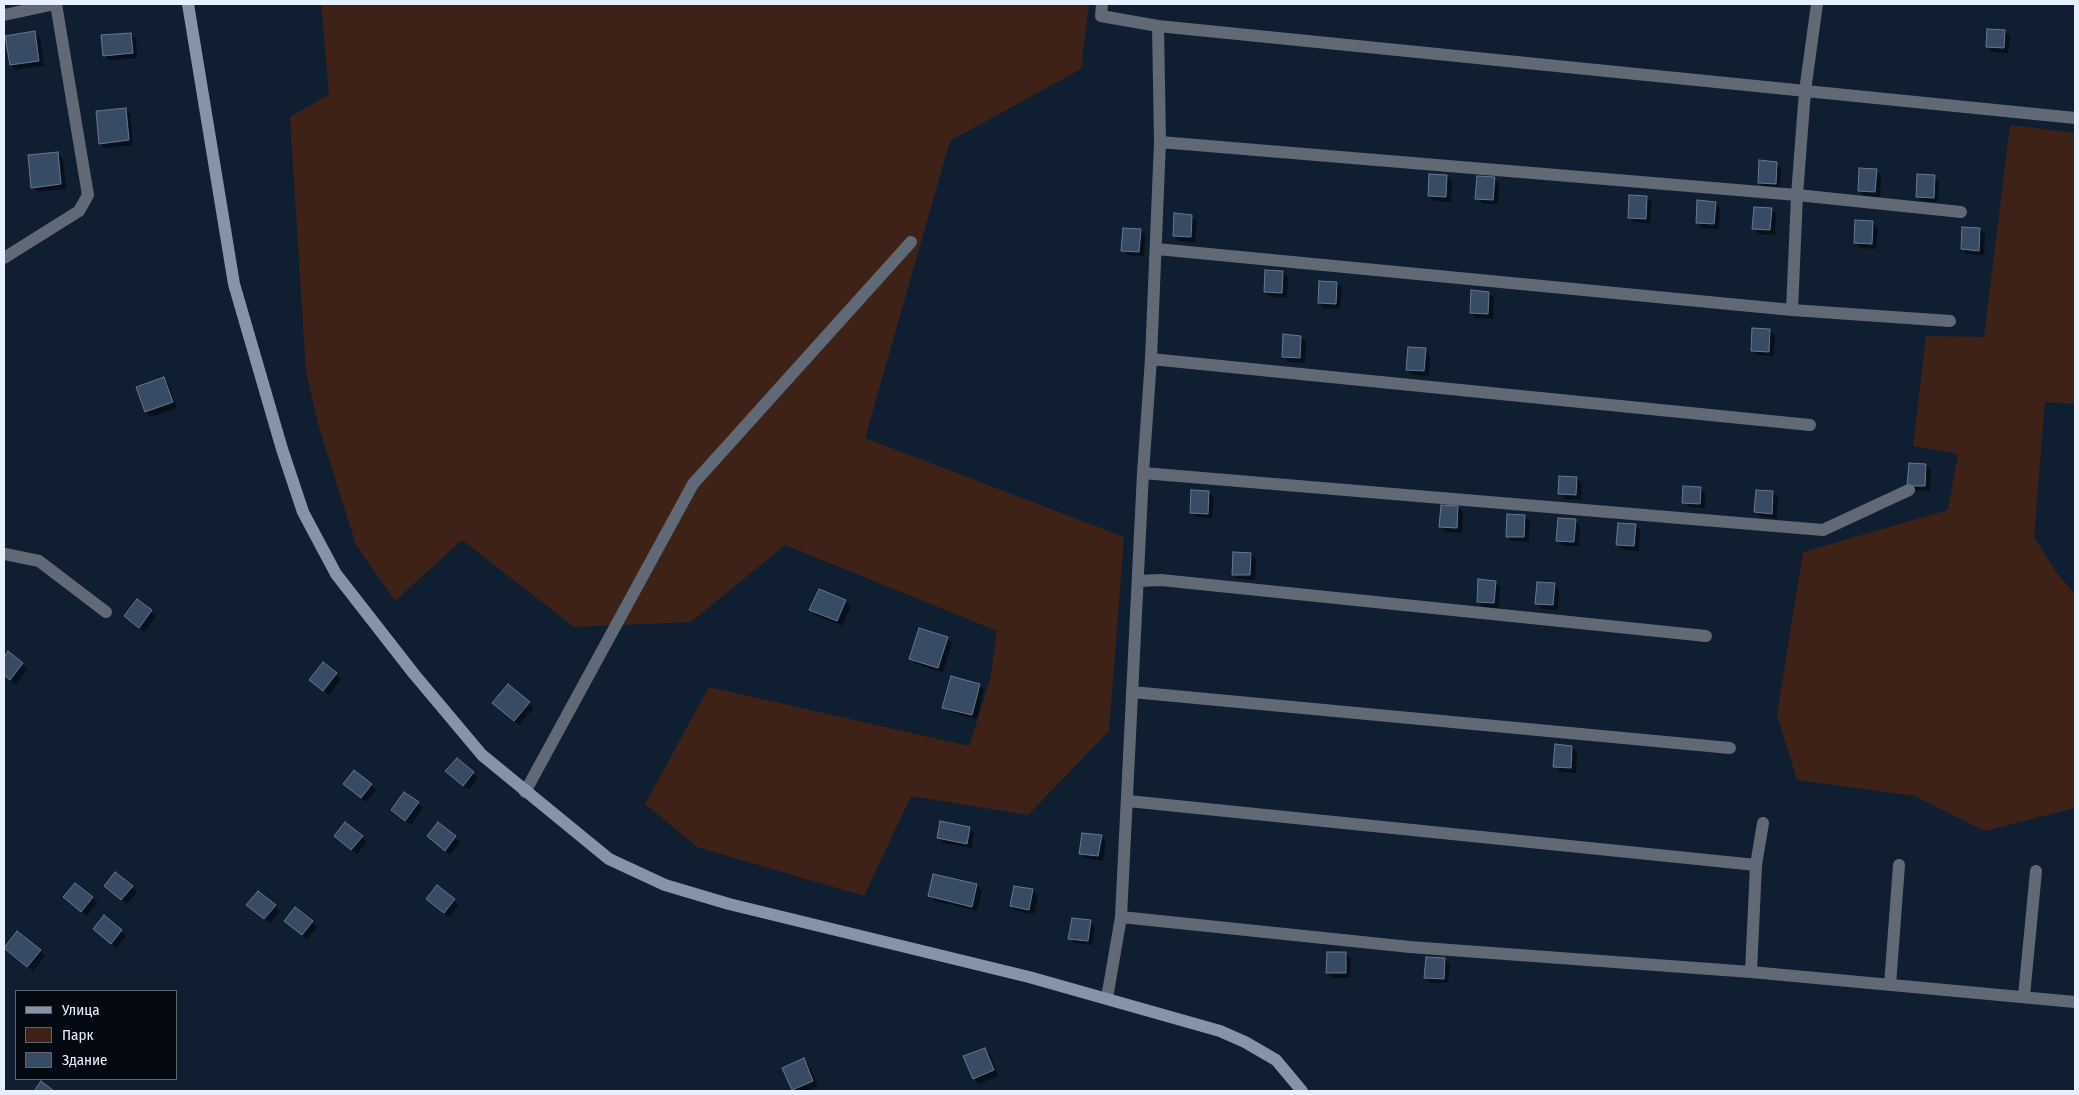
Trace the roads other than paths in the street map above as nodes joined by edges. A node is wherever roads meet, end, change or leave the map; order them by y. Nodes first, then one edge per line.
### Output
1 (55, 4) edge
2 (188, 4) edge
3 (1102, 4) edge
4 (1817, 4) edge
5 (4, 15) edge
6 (1158, 26) junction
7 (1805, 91) junction
8 (2075, 118) edge
9 (1160, 142) junction
10 (1797, 195) junction
11 (1961, 212) dead end
12 (910, 242) dead end
13 (1157, 249) junction
14 (4, 258) edge
15 (1792, 310) junction
16 (1950, 321) dead end
17 (1151, 359) junction
18 (1810, 425) dead end
19 (1143, 473) junction
20 (1910, 490) dead end
21 (5, 554) dead end
22 (1138, 581) junction
23 (106, 612) dead end
24 (1706, 636) dead end
25 (1132, 692) junction
26 (1730, 748) dead end
27 (525, 792) junction
28 (1128, 801) junction
29 (1763, 823) dead end
30 (1756, 865) junction
31 (1899, 865) dead end
32 (2036, 871) dead end
33 (1121, 916) junction
34 (1751, 972) junction
35 (1890, 985) junction
36 (2024, 996) junction
37 (1107, 998) junction
38 (2075, 1002) edge
39 (1302, 1091) edge

1 - 5 street
1 - 14 street
2 - 27 main road
3 - 6 street
4 - 7 street
6 - 7 street
6 - 9 street
7 - 8 street
7 - 10 street
9 - 10 street
9 - 13 street
10 - 11 street
10 - 15 street
12 - 27 street
13 - 15 street
13 - 17 street
15 - 16 street
17 - 18 street
17 - 19 street
19 - 20 street
19 - 22 street
21 - 23 street
22 - 24 street
22 - 25 street
25 - 26 street
25 - 28 street
27 - 37 main road
28 - 30 street
28 - 33 street
29 - 30 street
30 - 34 street
31 - 35 street
32 - 36 street
33 - 34 street
33 - 37 street
34 - 35 street
35 - 36 street
36 - 38 street
37 - 39 main road

